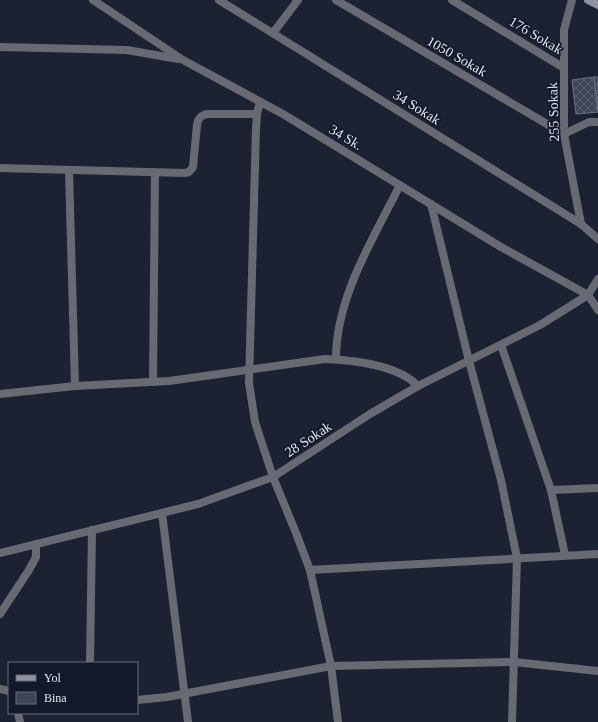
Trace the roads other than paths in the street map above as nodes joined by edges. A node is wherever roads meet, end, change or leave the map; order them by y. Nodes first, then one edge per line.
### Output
1 (93, 0) edge
2 (219, 0) edge
3 (298, 0) edge
4 (336, 0) edge
5 (452, 0) edge
6 (572, 0) edge
7 (588, 0) edge
8 (598, 5) edge
9 (273, 33) junction
10 (0, 48) edge
11 (183, 60) junction
12 (564, 68) junction
13 (260, 102) junction
14 (257, 114) junction
15 (598, 122) edge
16 (564, 134) junction
17 (0, 168) edge
18 (70, 170) junction
19 (155, 173) junction
20 (400, 185) junction
21 (431, 204) junction
22 (581, 224) junction
23 (598, 239) edge
24 (598, 279) edge
25 (588, 295) junction
26 (598, 310) edge
27 (501, 345) junction
28 (336, 359) junction
29 (469, 361) junction
30 (248, 369) junction
31 (153, 382) junction
32 (75, 386) junction
33 (418, 386) junction
34 (0, 394) edge
35 (273, 477) junction
36 (598, 488) edge
37 (551, 490) junction
38 (162, 513) junction
39 (92, 530) junction
40 (36, 544) junction
41 (0, 553) edge
42 (598, 554) edge
43 (565, 555) junction
44 (517, 558) junction
45 (310, 570) junction
46 (0, 614) edge
47 (90, 662) edge
48 (514, 662) junction
49 (331, 666) junction
50 (598, 672) edge
51 (185, 693) junction
52 (138, 700) edge
53 (188, 722) edge
54 (338, 722) edge
55 (512, 722) edge

1 - 11 street, 34 Sk.
2 - 9 street, 34 Sokak
3 - 9 street
4 - 16 street, 1050 Sokak
5 - 12 street, 176 Sokak
6 - 12 street, 255 Sokak
7 - 8 main road
9 - 22 street, 34 Sokak
10 - 11 street
11 - 13 street, 34 Sk.
12 - 16 street, 255 Sokak
13 - 14 street
13 - 20 street, 34 Sk.
14 - 19 street
14 - 30 street
15 - 16 street
16 - 22 street, 255 Sokak
17 - 18 street
18 - 19 street
18 - 32 street
19 - 31 street
20 - 21 street, 34 Sk.
20 - 28 street
21 - 25 street, 34 Sk.
21 - 29 street
22 - 23 street, 34 Sokak
24 - 25 street, 28 Sokak
25 - 26 street
25 - 27 street, 28 Sokak
27 - 29 street, 28 Sokak
27 - 37 street
28 - 30 street
28 - 33 street
29 - 33 street, 28 Sokak
29 - 44 street
30 - 31 street
30 - 35 street
31 - 32 street
32 - 34 street
33 - 35 street, 28 Sokak
35 - 38 street, 28 Sokak
35 - 45 street
36 - 37 street
37 - 43 street
38 - 39 street, 28 Sokak
38 - 51 street
39 - 40 street, 28 Sokak
39 - 47 street
40 - 41 street, 28 Sokak
40 - 46 street
42 - 43 street
43 - 44 street
44 - 45 street
44 - 48 street
45 - 49 street
48 - 49 street
48 - 50 street
48 - 55 street
49 - 51 street
49 - 54 street
51 - 52 street
51 - 53 street

